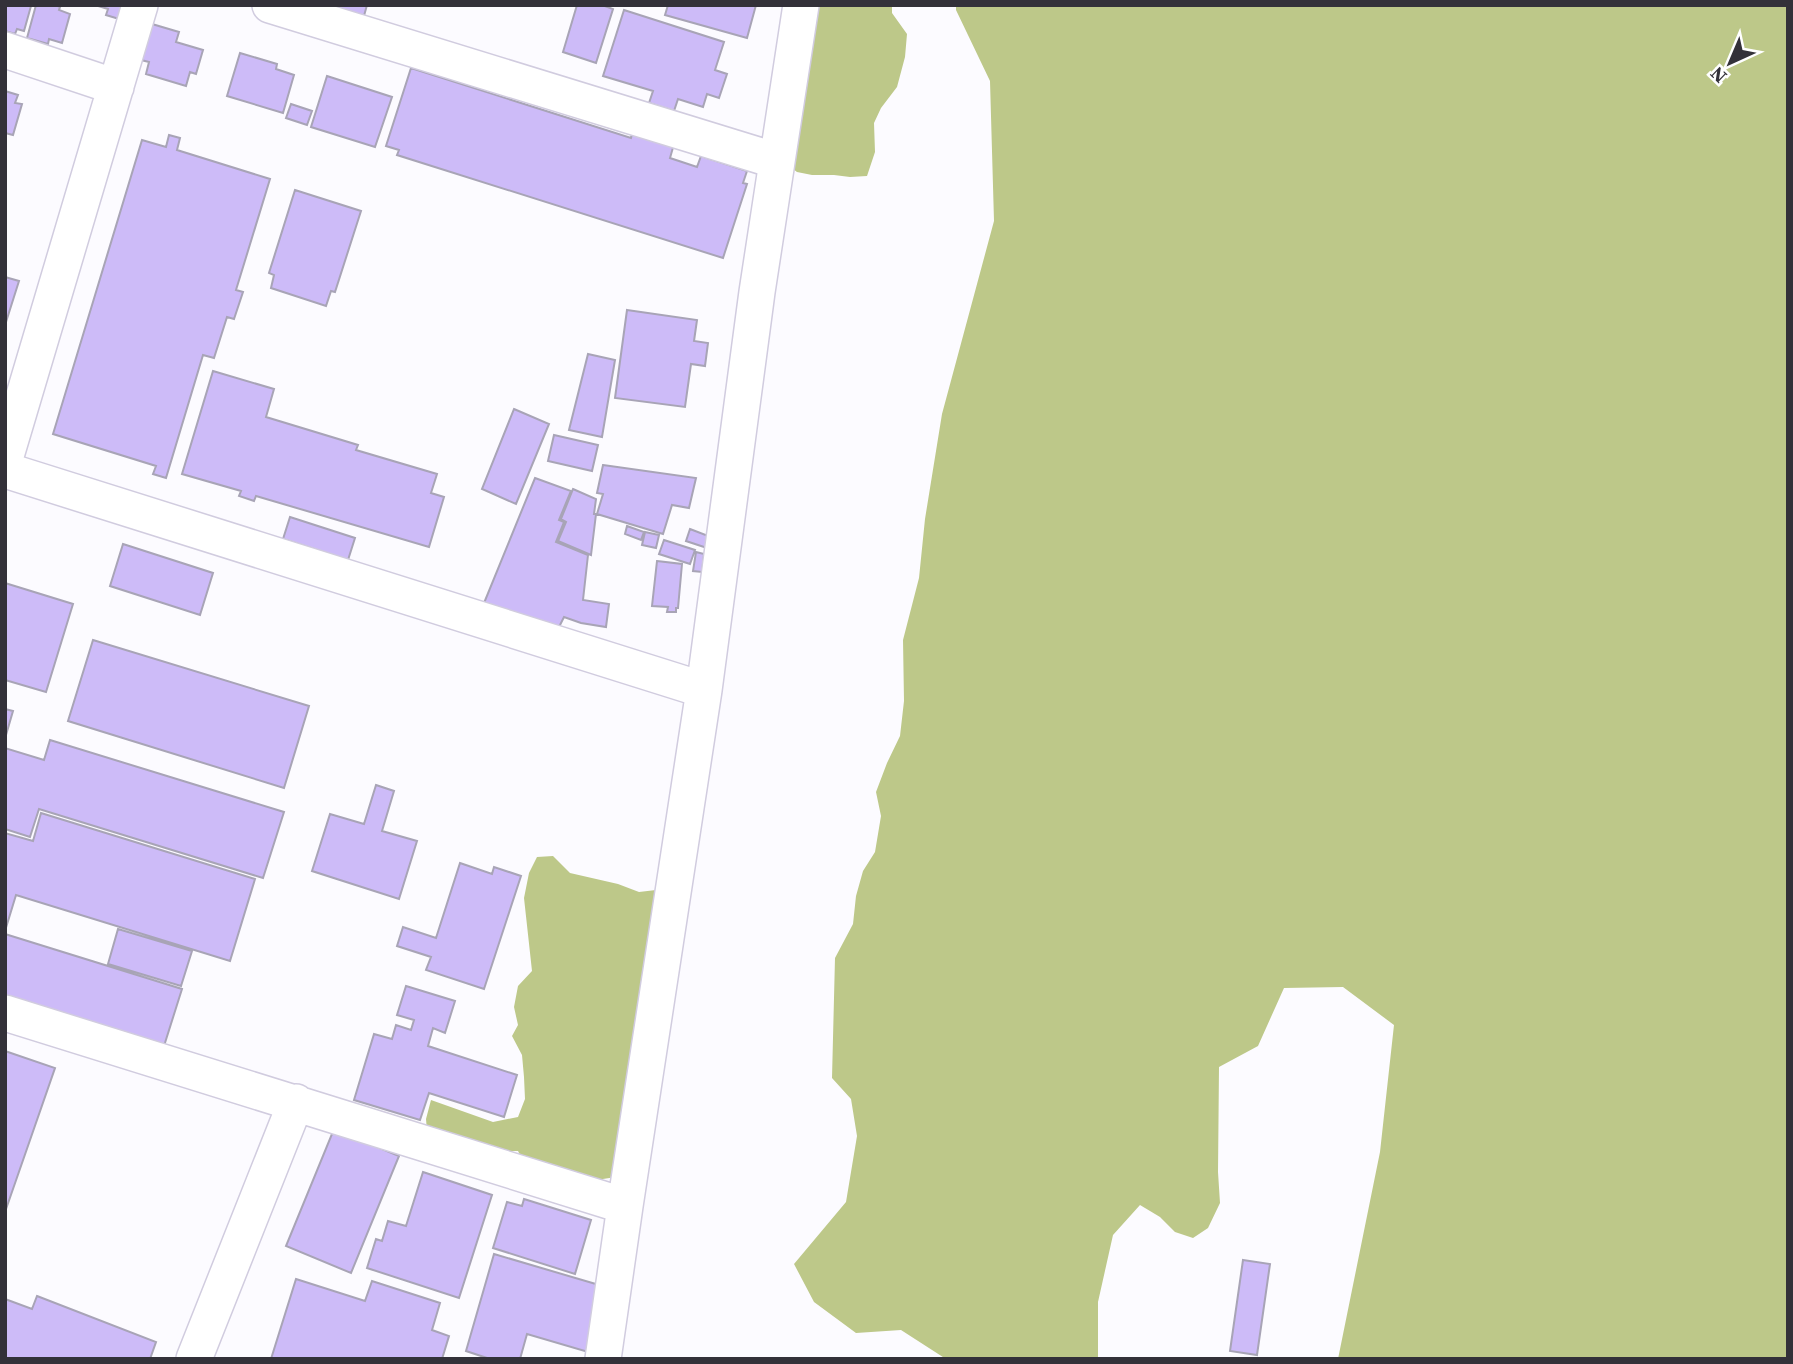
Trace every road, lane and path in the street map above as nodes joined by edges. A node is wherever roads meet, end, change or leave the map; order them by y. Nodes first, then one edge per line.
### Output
1 (140, 5) edge
2 (270, 5) edge
3 (800, 5) edge
4 (5, 50) edge
5 (116, 87) junction
6 (777, 161) junction
7 (5, 459) edge
8 (5, 470) edge
9 (704, 690) junction
10 (5, 1013) edge
11 (296, 1102) junction
12 (625, 1206) junction
13 (194, 1359) edge
14 (603, 1359) edge

1 - 5 street
2 - 6 street
3 - 6 street
4 - 5 street
5 - 7 street
6 - 9 street
8 - 9 street
9 - 12 street
10 - 11 street
11 - 12 street
11 - 13 street
12 - 14 street

